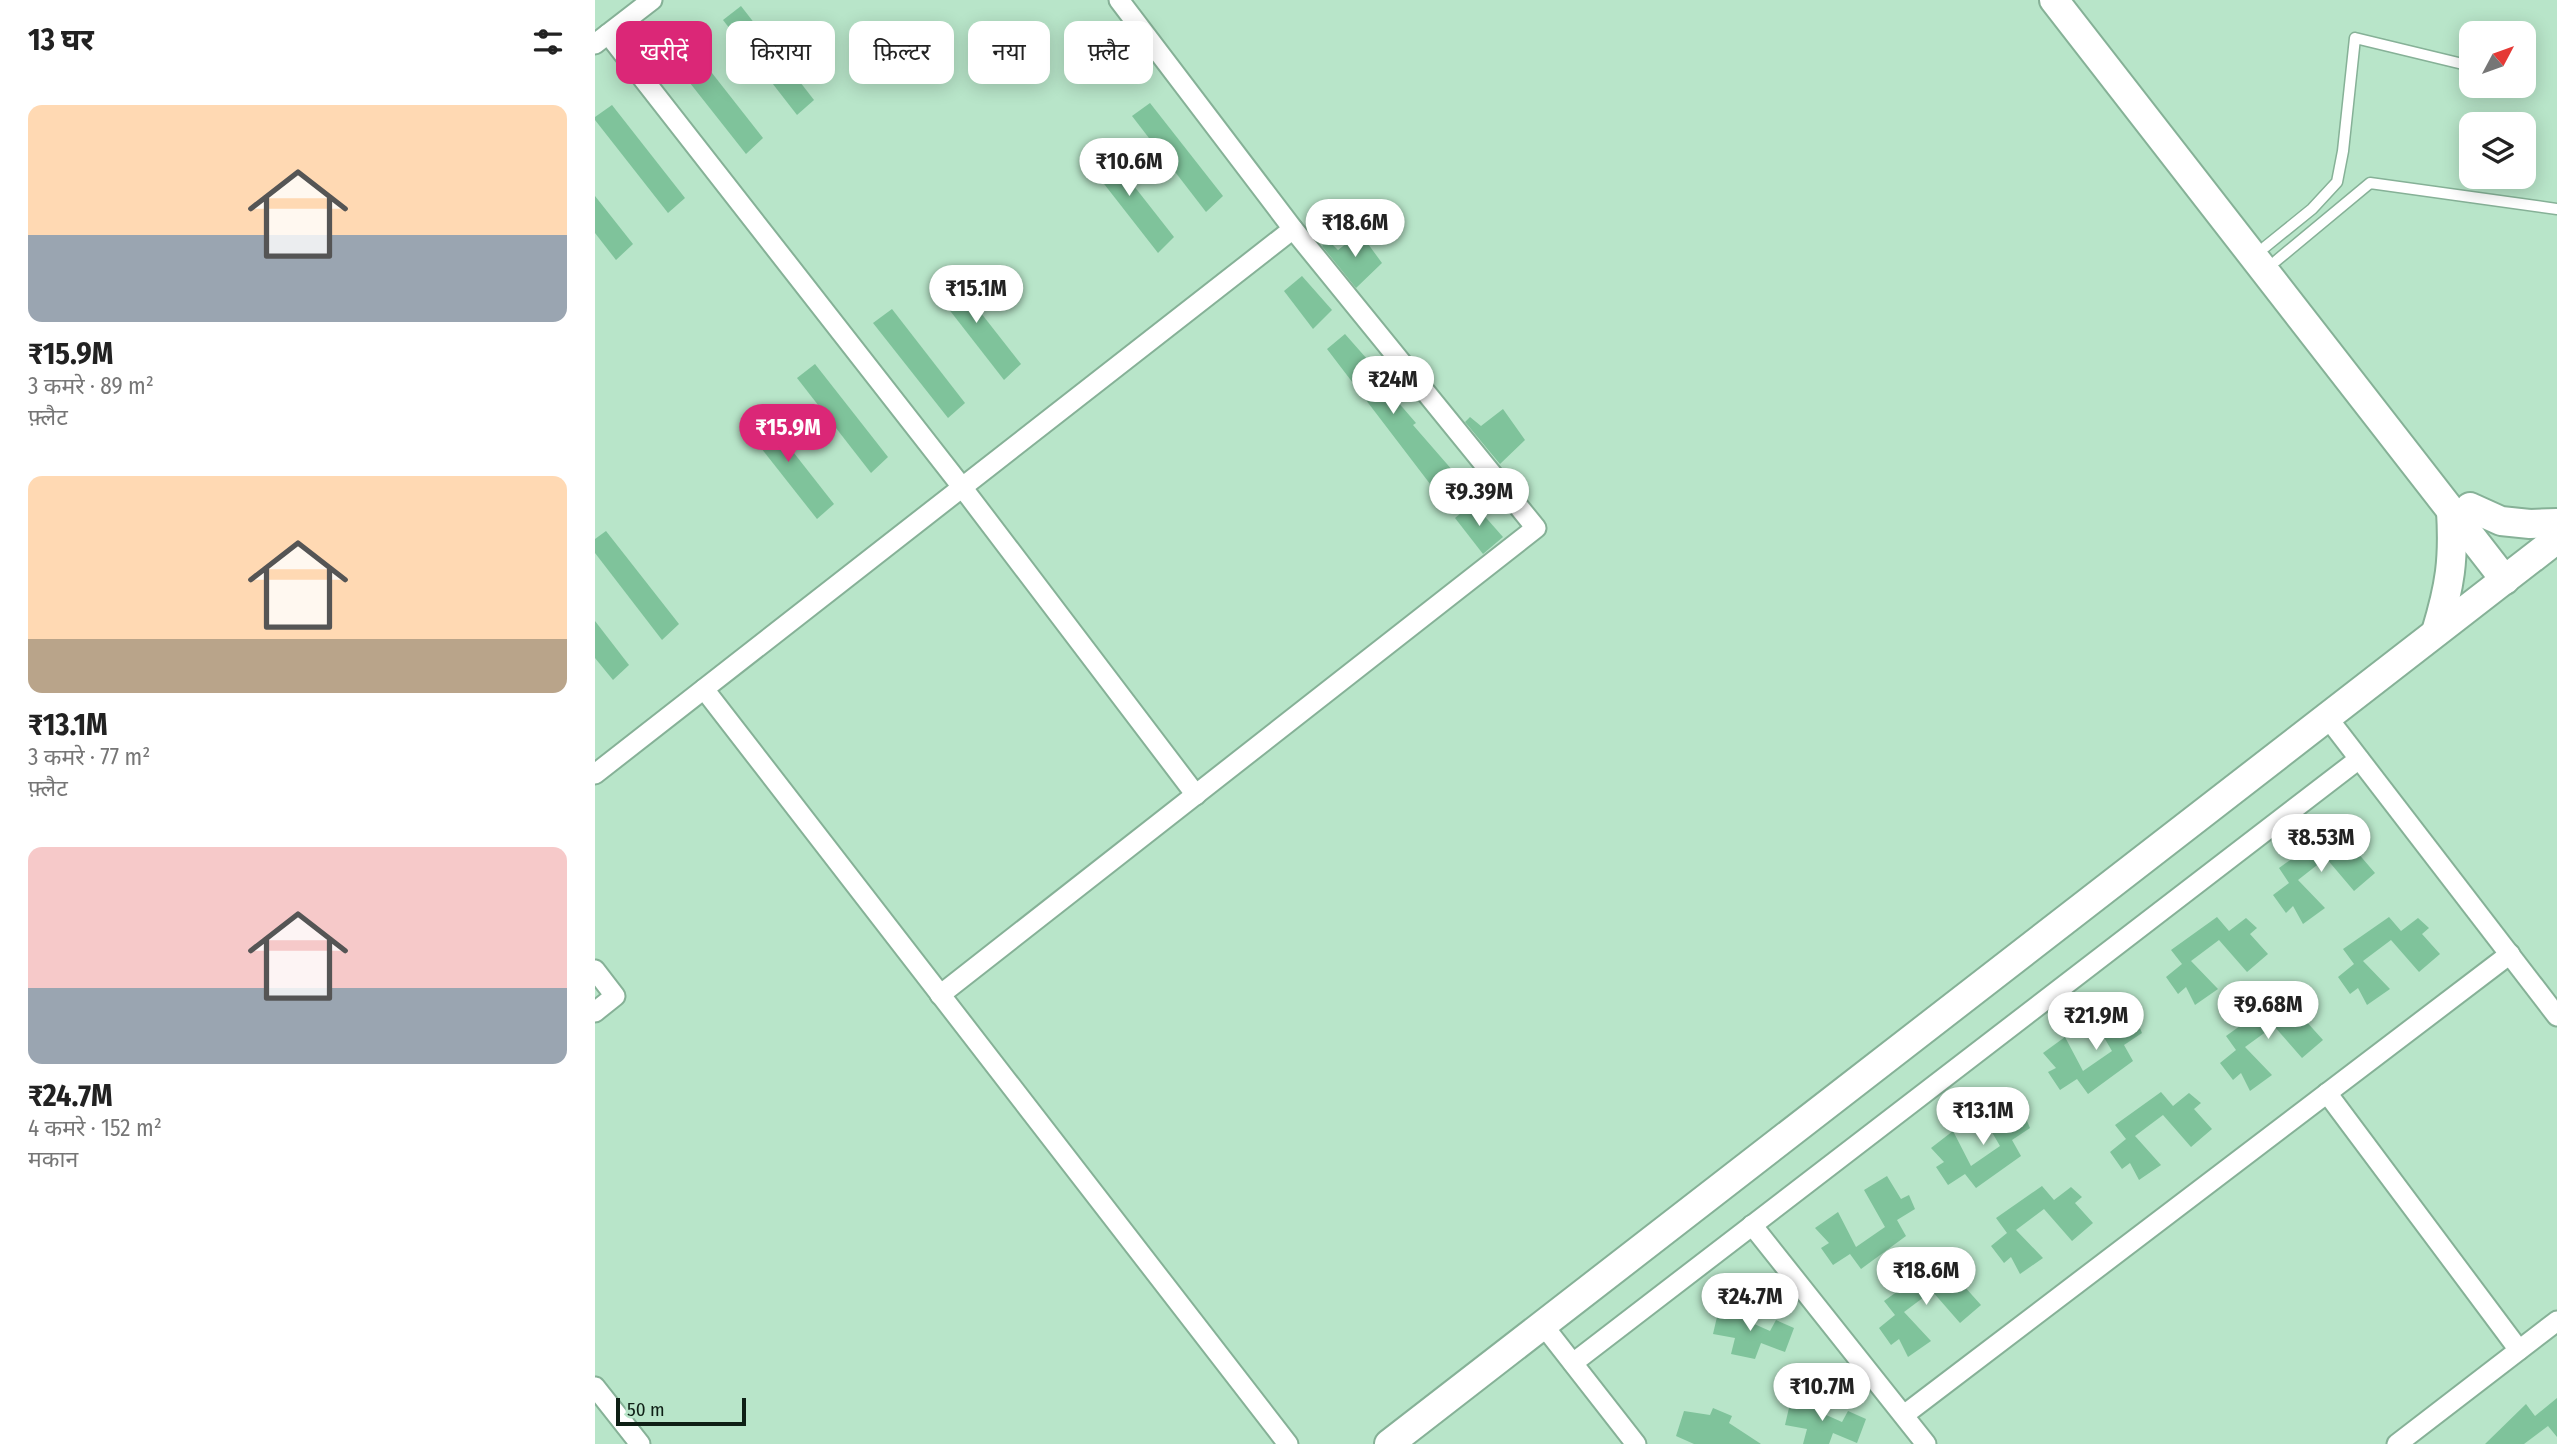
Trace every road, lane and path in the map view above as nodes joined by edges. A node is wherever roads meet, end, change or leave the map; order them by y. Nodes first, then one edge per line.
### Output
1 (652, 0) edge
2 (2054, 0) edge
3 (2073, 0) edge
4 (1125, 2) edge
5 (602, 39) edge
6 (2459, 63) edge
7 (2557, 209) edge
8 (1293, 229) junction
9 (2271, 254) junction
10 (962, 487) junction
11 (2461, 509) junction
12 (2557, 523) edge
13 (2557, 539) edge
14 (2512, 574) junction
15 (2436, 632) junction
16 (704, 689) junction
17 (2327, 717) junction
18 (2359, 759) junction
19 (595, 774) edge
20 (1196, 794) junction
21 (2510, 954) junction
22 (595, 970) edge
23 (940, 995) junction
24 (595, 1012) edge
25 (2557, 1016) edge
26 (2327, 1093) junction
27 (1752, 1225) junction
28 (2557, 1321) edge
29 (1542, 1325) junction
30 (2519, 1350) junction
31 (1573, 1363) junction
32 (595, 1387) edge
33 (1904, 1415) junction
34 (639, 1444) edge
35 (1288, 1444) edge
36 (1389, 1444) edge
37 (1636, 1444) edge
38 (1926, 1444) edge
39 (2397, 1444) edge

1 - 5 street
2 - 11 street
3 - 9 street
4 - 8 street
5 - 10 street
6 - 9 lane
7 - 9 lane
8 - 10 street
8 - 20 street
9 - 11 street
10 - 16 street
10 - 20 street
11 - 12 street
11 - 14 street
11 - 15 street
13 - 14 street
14 - 15 street
15 - 17 street
16 - 19 street
16 - 23 street
17 - 18 street
17 - 29 street
18 - 21 street
18 - 27 street
20 - 23 street
21 - 25 street
21 - 26 street
22 - 24 street
23 - 35 street
26 - 30 street
26 - 33 street
27 - 31 street
27 - 33 street
28 - 30 street
29 - 31 street
29 - 36 street
30 - 39 street
31 - 37 street
32 - 34 street
33 - 38 street

